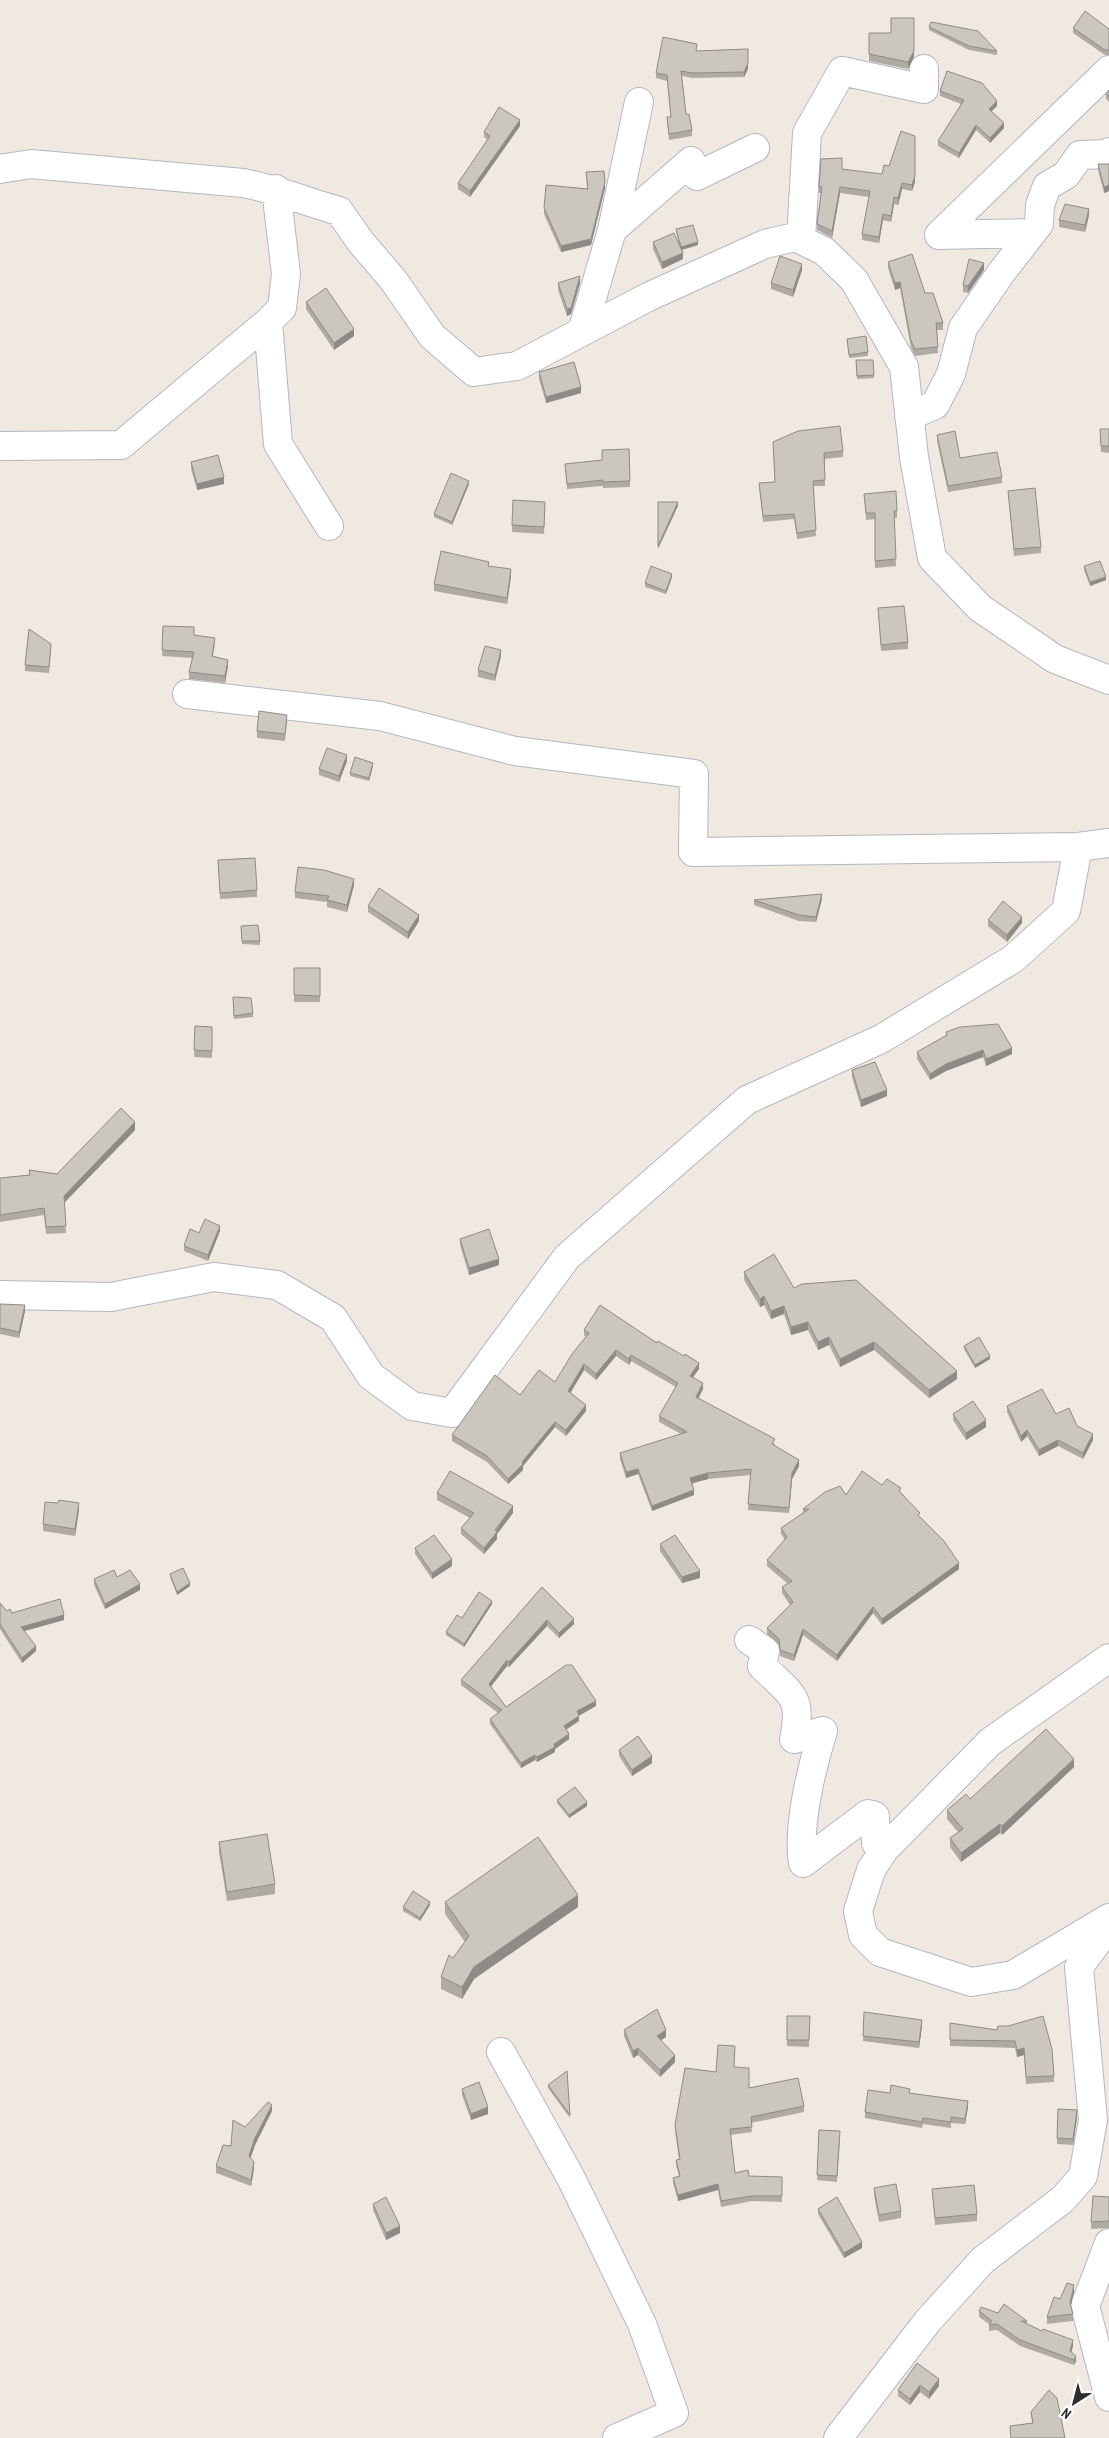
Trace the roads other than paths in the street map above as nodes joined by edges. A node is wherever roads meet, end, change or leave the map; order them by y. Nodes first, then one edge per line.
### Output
1 (924, 69) dead end
2 (1109, 70) edge
3 (639, 102) dead end
4 (755, 148) dead end
5 (1109, 152) edge
6 (0, 169) edge
7 (276, 189) junction
8 (612, 230) junction
9 (1032, 234) junction
10 (801, 240) junction
11 (268, 322) junction
12 (582, 332) junction
13 (909, 416) junction
14 (0, 446) edge
15 (329, 526) dead end
16 (1109, 680) edge
17 (187, 694) dead end
18 (1109, 843) edge
19 (1078, 847) junction
20 (0, 1295) edge
21 (749, 1640) dead end
22 (1109, 1658) edge
23 (884, 1850) junction
24 (1109, 1918) edge
25 (1109, 1926) edge
26 (501, 2052) dead end
27 (1092, 2120) junction
28 (1109, 2152) edge
29 (1109, 2242) edge
30 (1109, 2397) edge
31 (617, 2438) edge
32 (838, 2438) edge

1 - 10 street
2 - 9 street
3 - 8 street
4 - 8 street
5 - 9 street
6 - 7 street
7 - 11 street
7 - 12 street
8 - 12 street
9 - 13 street
10 - 12 street
10 - 13 street
11 - 14 street
11 - 15 street
13 - 16 street
17 - 19 street
18 - 19 street
19 - 20 street
21 - 23 street
22 - 23 street
23 - 24 street
25 - 27 street
26 - 31 street
27 - 28 street
27 - 32 street
29 - 30 street

